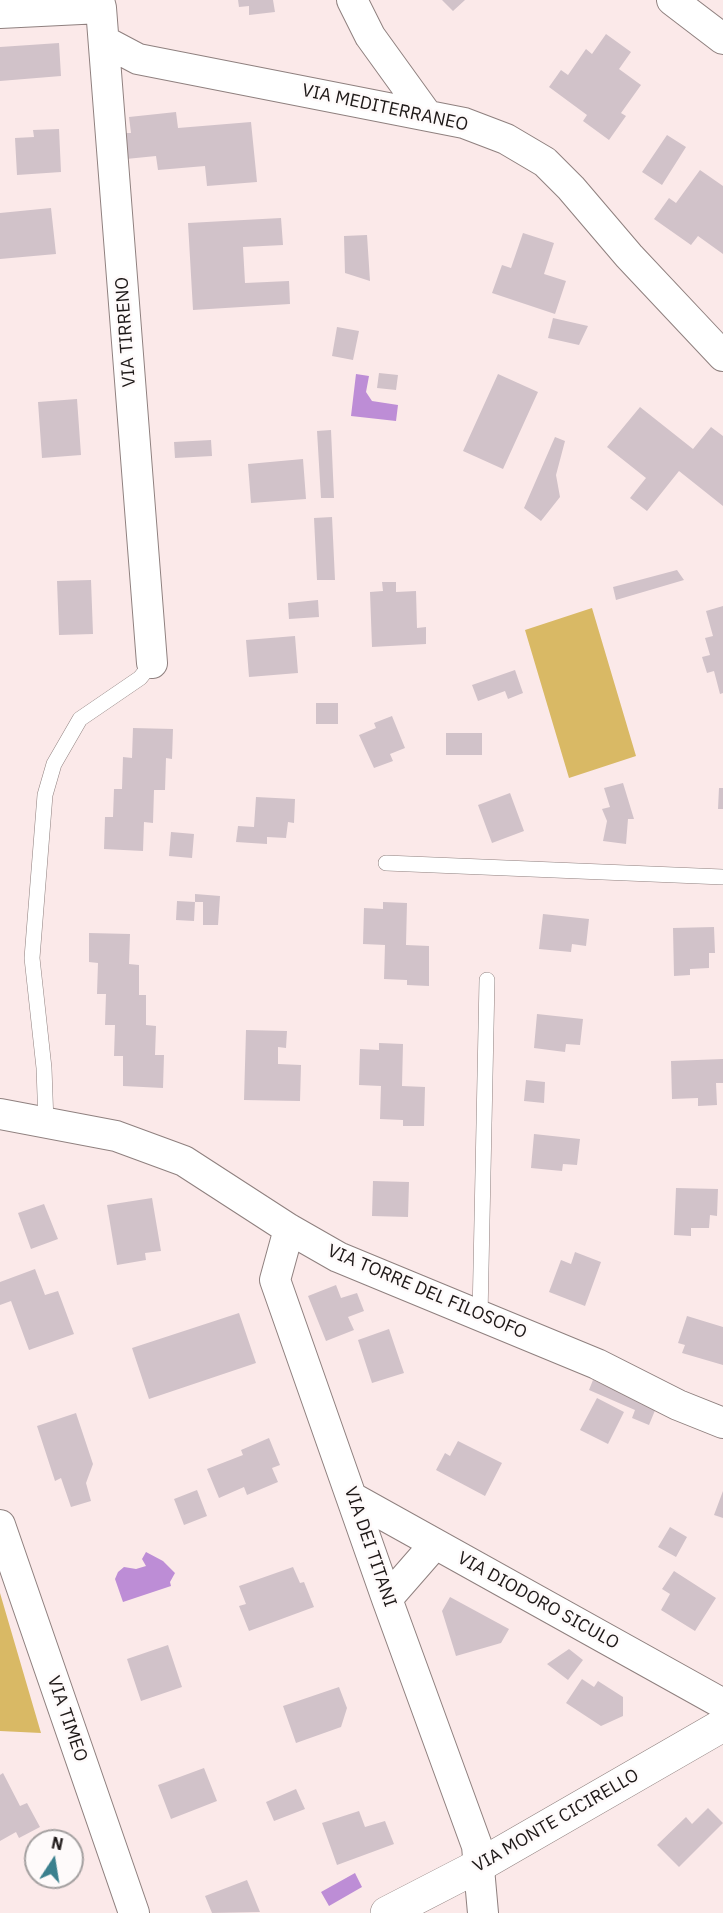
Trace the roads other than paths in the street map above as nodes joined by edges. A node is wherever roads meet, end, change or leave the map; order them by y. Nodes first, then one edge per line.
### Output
1 (352, 0) edge
2 (672, 0) edge
3 (100, 4) edge
4 (0, 14) edge
5 (723, 39) edge
6 (104, 41) junction
7 (427, 115) junction
8 (723, 356) edge
9 (152, 663) joint
10 (386, 863) dead end
11 (723, 877) edge
12 (487, 980) dead end
13 (0, 1114) edge
14 (46, 1123) junction
15 (290, 1229) junction
16 (480, 1316) junction
17 (723, 1423) edge
18 (353, 1498) junction
19 (0, 1525) edge
20 (435, 1544) junction
21 (9, 1575) edge
22 (387, 1599) junction
23 (723, 1704) edge
24 (723, 1725) edge
25 (480, 1865) junction
26 (134, 1913) edge
27 (387, 1913) edge
28 (483, 1913) edge

1 - 7 street
2 - 5 street
3 - 4 street
3 - 6 street, VIA TIRRENO
6 - 7 street, VIA MEDITERRANEO
6 - 9 street, VIA TIRRENO
7 - 8 street, VIA MEDITERRANEO
9 - 14 lane
10 - 11 lane
12 - 16 lane
13 - 14 street, VIA TORRE DEL FILOSOFO
14 - 15 street, VIA TORRE DEL FILOSOFO
15 - 16 street, VIA TORRE DEL FILOSOFO
15 - 18 street, VIA DEI TITANI
16 - 17 street, VIA TORRE DEL FILOSOFO
18 - 20 street, VIA DIODORO SICULO
18 - 22 street, VIA DEI TITANI
19 - 21 street, VIA TIMEO
20 - 22 street
20 - 23 street, VIA DIODORO SICULO
21 - 26 street, VIA TIMEO
22 - 25 street, VIA DEI TITANI
24 - 25 street, VIA MONTE CICIRELLO
25 - 27 street, VIA MONTE CICIRELLO
25 - 28 street, VIA DEI TITANI

